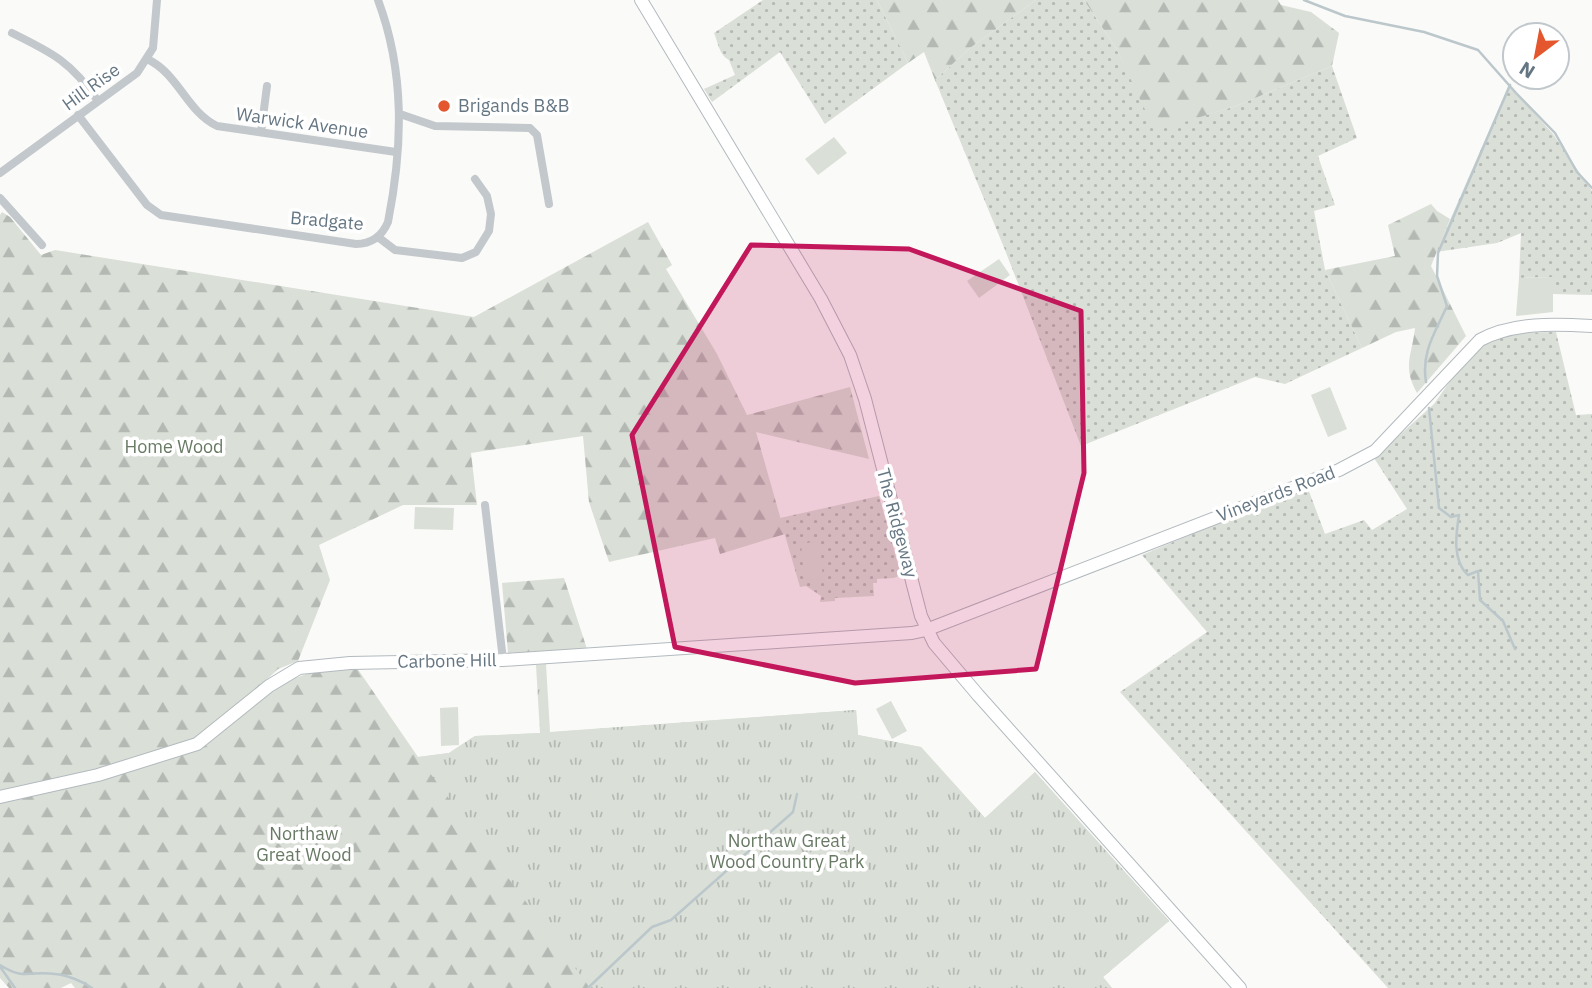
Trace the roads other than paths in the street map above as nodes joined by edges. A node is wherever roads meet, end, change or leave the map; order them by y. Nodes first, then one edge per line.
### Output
1 (157, 0) edge
2 (377, 0) edge
3 (641, 0) edge
4 (12, 33) dead end
5 (147, 59) junction
6 (267, 86) dead end
7 (98, 101) junction
8 (400, 114) junction
9 (78, 115) junction
10 (261, 132) junction
11 (396, 152) junction
12 (0, 173) edge
13 (475, 179) dead end
14 (0, 198) edge
15 (549, 204) dead end
16 (378, 237) junction
17 (42, 245) dead end
18 (1592, 326) edge
19 (485, 505) dead end
20 (926, 630) junction
21 (503, 660) junction
22 (0, 797) edge
23 (1240, 988) edge

1 - 5 street
2 - 8 street, Bradgate
3 - 20 street, The Ridgeway
4 - 7 street
5 - 7 street, Hill Rise
5 - 10 street, Warwick Avenue
6 - 10 street
7 - 9 street, Hill Rise
8 - 11 street, Bradgate
8 - 15 street
9 - 12 street, Hill Rise
9 - 16 street, Bradgate
10 - 11 street, Warwick Avenue
11 - 16 street, Bradgate
13 - 16 street
14 - 17 street
18 - 20 street, Vineyards Road
19 - 21 street
20 - 21 street, Carbone Hill
20 - 23 street, The Ridgeway
21 - 22 street, Carbone Hill

